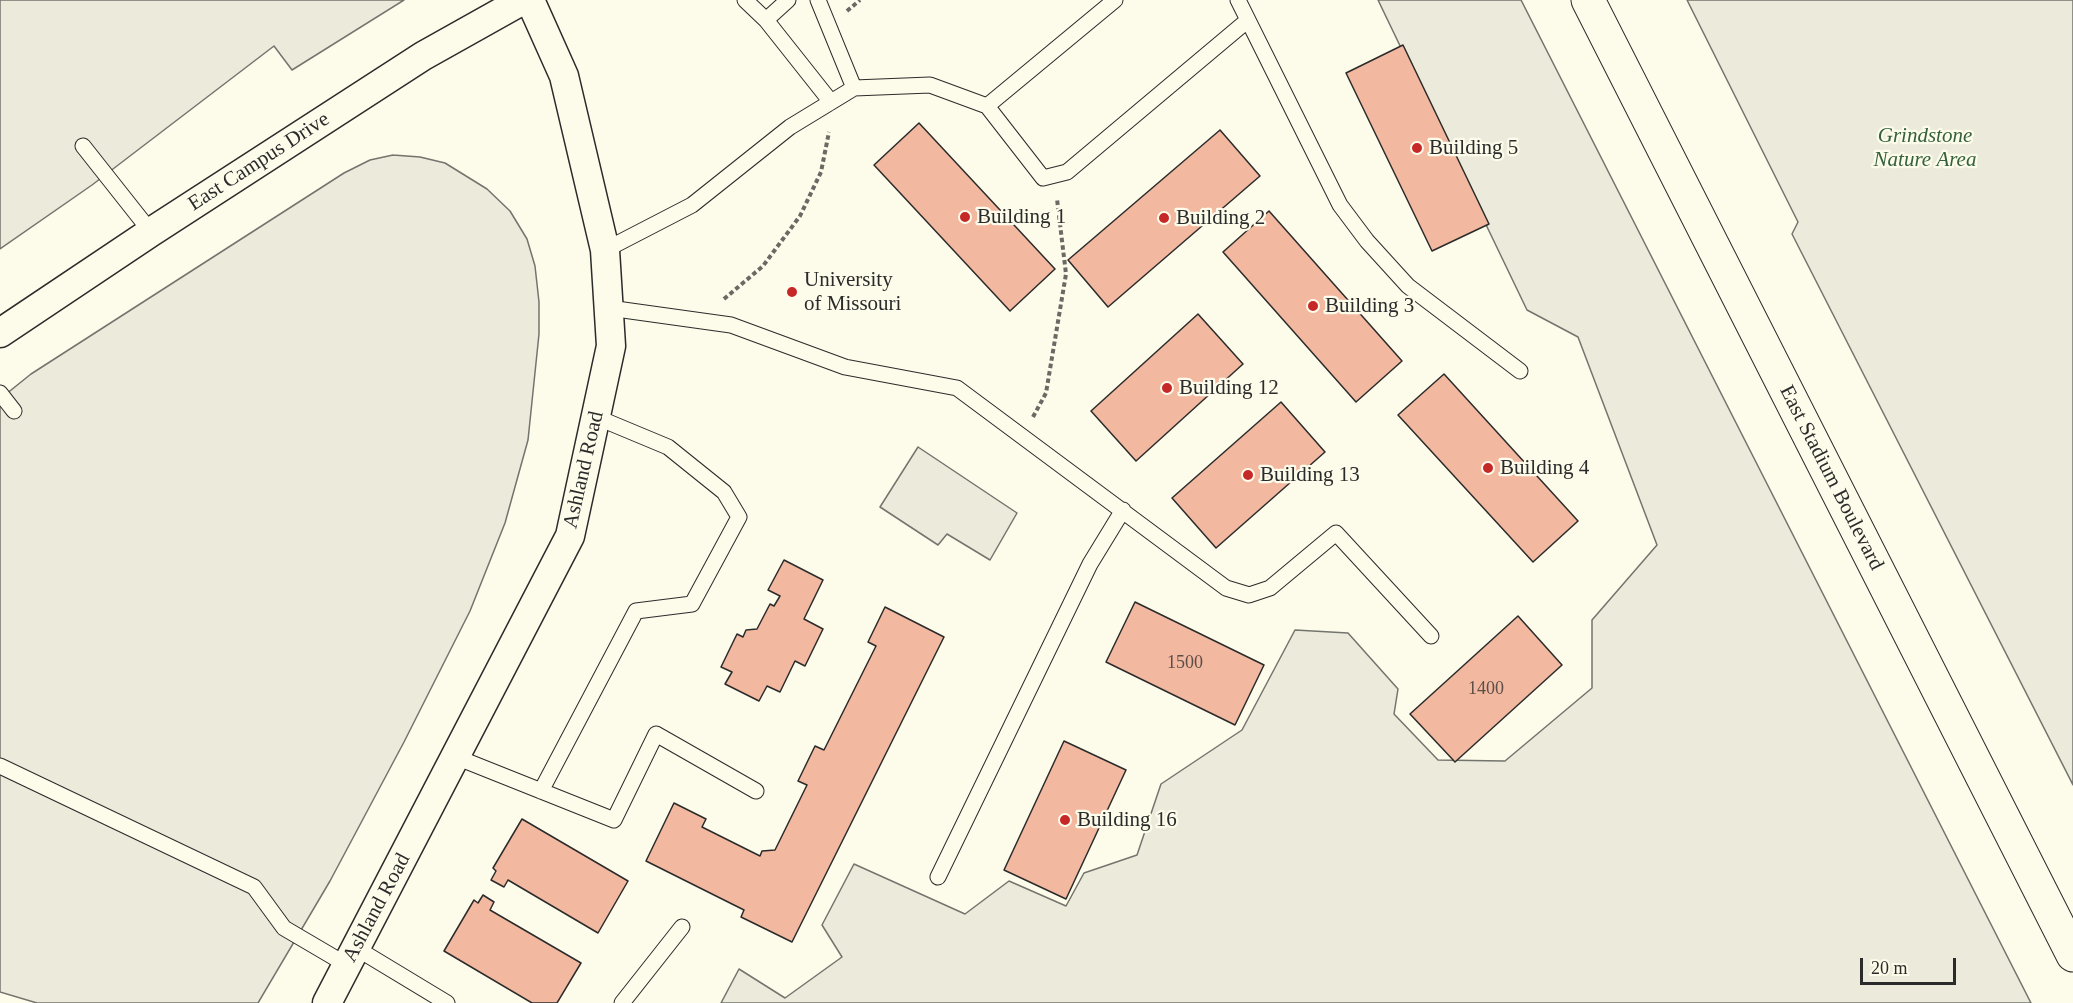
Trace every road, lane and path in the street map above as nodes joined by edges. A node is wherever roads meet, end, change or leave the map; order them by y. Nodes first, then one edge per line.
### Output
1 (523, 0) edge
2 (530, 0) edge
3 (746, 0) edge
4 (788, 0) edge
5 (818, 0) edge
6 (1115, 0) edge
7 (1238, 0) edge
8 (1588, 0) edge
9 (766, 20) junction
10 (1248, 20) junction
11 (854, 88) junction
12 (829, 103) junction
13 (987, 105) junction
14 (83, 146) dead end
15 (1052, 176) junction
16 (151, 232) junction
17 (605, 250) junction
18 (609, 308) junction
19 (699, 321) junction
20 (3, 325) edge
21 (1521, 371) dead end
22 (0, 393) edge
23 (14, 411) dead end
24 (596, 417) junction
25 (1022, 436) junction
26 (1123, 510) junction
27 (1431, 636) dead end
28 (456, 757) junction
29 (0, 766) edge
30 (541, 791) junction
31 (756, 791) dead end
32 (938, 877) dead end
33 (682, 927) dead end
34 (2073, 955) edge
35 (352, 956) junction
36 (327, 1003) edge
37 (447, 1003) edge
38 (622, 1003) edge

1 - 16 street, East Campus Drive
2 - 17 street, Ashland Road
3 - 9 lane
4 - 9 lane
5 - 11 lane
6 - 13 lane
7 - 10 lane
8 - 34 main road, East Stadium Boulevard
9 - 12 lane
10 - 15 lane
10 - 21 lane
11 - 12 lane
11 - 13 lane
12 - 17 lane
12 - 19 path
13 - 15 lane
14 - 16 lane
15 - 25 path
16 - 20 street, East Campus Drive
17 - 18 street, Ashland Road
18 - 19 lane
18 - 24 street, Ashland Road
19 - 25 lane
22 - 23 lane
24 - 28 street, Ashland Road
24 - 30 lane
25 - 26 lane
26 - 27 lane
26 - 32 lane
28 - 30 lane
28 - 35 street, Ashland Road
29 - 35 lane
30 - 31 lane
33 - 38 lane
35 - 36 street, Ashland Road
35 - 37 lane

